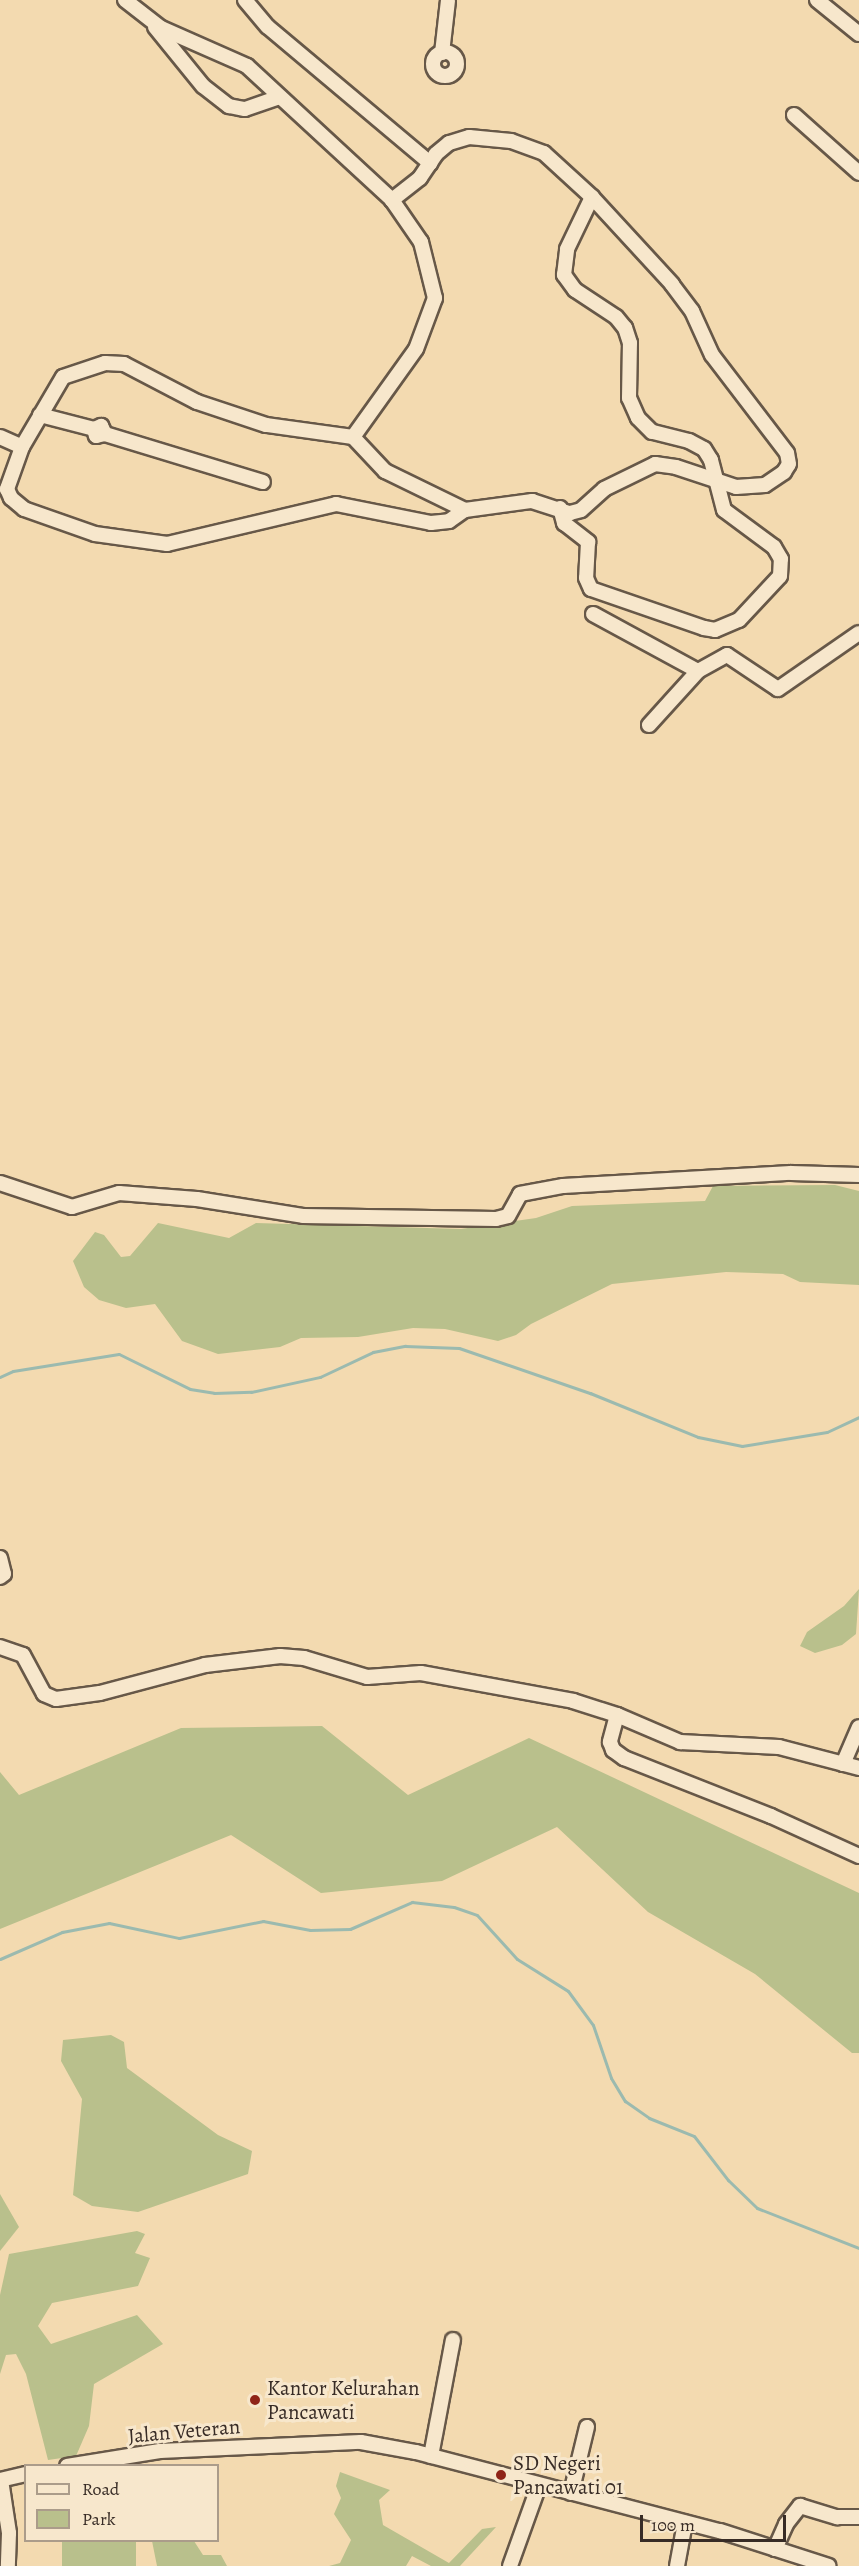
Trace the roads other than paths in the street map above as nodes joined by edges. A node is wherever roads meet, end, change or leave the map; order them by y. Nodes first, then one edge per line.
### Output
1 (125, 0) edge
2 (245, 0) edge
3 (447, 0) edge
4 (817, 0) edge
5 (148, 19) junction
6 (859, 34) edge
7 (442, 53) dead end
8 (280, 97) junction
9 (795, 116) dead end
10 (430, 163) junction
11 (859, 172) edge
12 (592, 197) junction
13 (392, 200) junction
14 (40, 415) junction
15 (0, 436) edge
16 (353, 437) junction
17 (22, 447) junction
18 (263, 482) dead end
19 (717, 484) junction
20 (560, 508) junction
21 (465, 510) junction
22 (593, 614) dead end
23 (859, 633) edge
24 (698, 671) junction
25 (649, 725) dead end
26 (859, 1175) edge
27 (0, 1183) edge
28 (0, 1558) edge
29 (0, 1577) edge
30 (0, 1647) edge
31 (617, 1715) junction
32 (859, 1727) edge
33 (843, 1764) junction
34 (859, 1768) edge
35 (859, 1856) edge
36 (453, 2340) dead end
37 (587, 2427) dead end
38 (432, 2456) junction
39 (136, 2460) edge
40 (90, 2464) edge
41 (24, 2474) edge
42 (1, 2480) edge
43 (539, 2485) junction
44 (571, 2493) junction
45 (859, 2517) edge
46 (685, 2523) junction
47 (775, 2549) junction
48 (8, 2566) edge
49 (510, 2566) edge
50 (677, 2566) edge
51 (830, 2566) edge

1 - 5 street
2 - 10 street
3 - 7 street
4 - 6 street
5 - 8 street
5 - 8 street
8 - 13 street
9 - 11 street
10 - 12 street
10 - 13 street
12 - 19 street
12 - 19 street
13 - 16 street
14 - 16 street
14 - 17 street
14 - 18 street
15 - 17 street
16 - 21 street
17 - 21 street
19 - 20 street
19 - 20 street
20 - 21 street
22 - 24 street
23 - 24 street
24 - 25 street
26 - 27 street
28 - 29 street
30 - 31 street
31 - 33 street
31 - 35 street
32 - 33 street
33 - 34 street
36 - 38 street
37 - 44 street
38 - 39 street, Jalan Veteran
38 - 43 street, Jalan Veteran
39 - 40 street, Jalan Veteran
41 - 42 street
42 - 48 street
43 - 44 street, Jalan Veteran
43 - 49 street
44 - 46 street, Jalan Veteran
45 - 47 street
46 - 47 street, Jalan Veteran
46 - 50 street
47 - 51 street, Jalan Veteran

